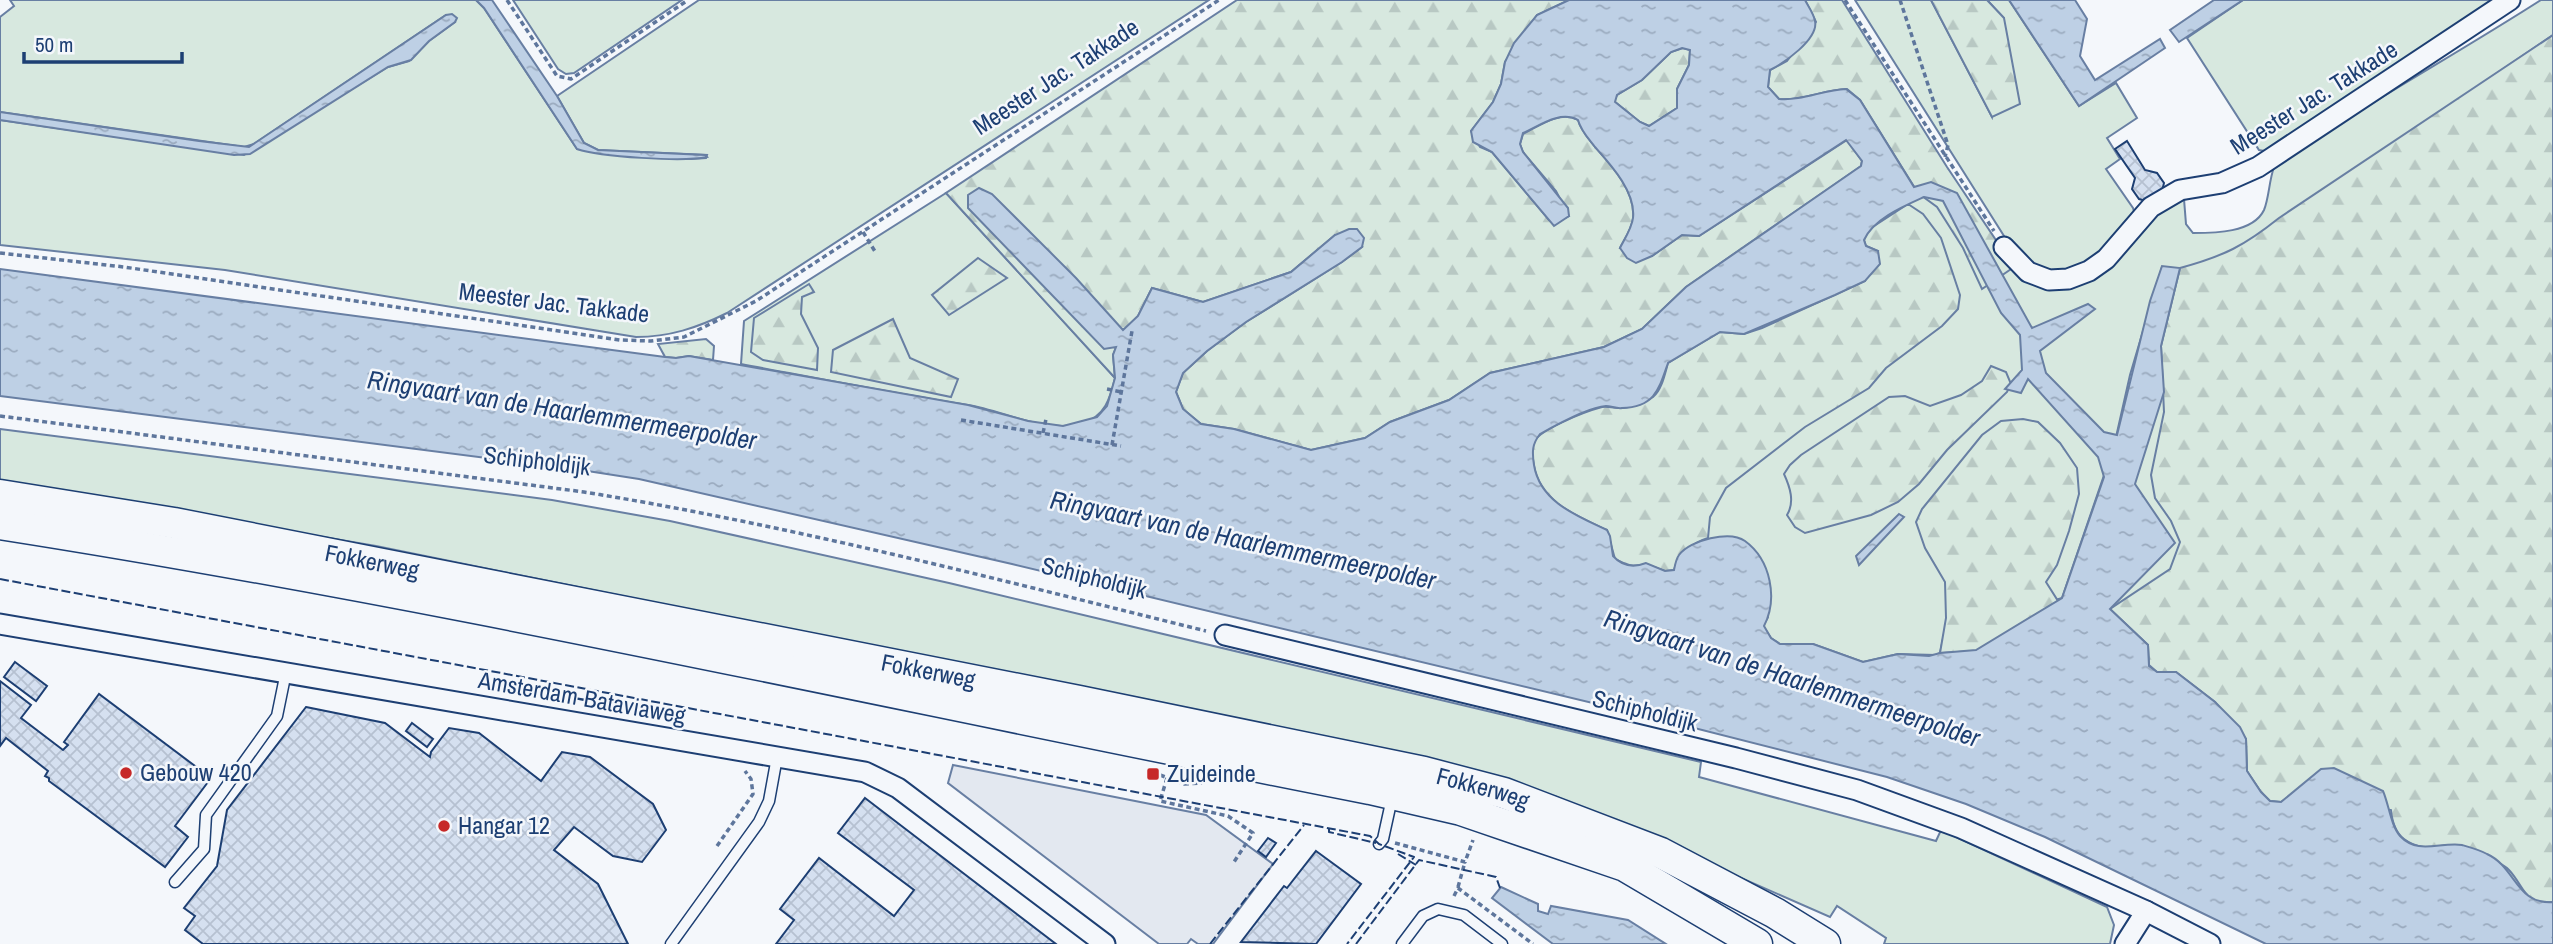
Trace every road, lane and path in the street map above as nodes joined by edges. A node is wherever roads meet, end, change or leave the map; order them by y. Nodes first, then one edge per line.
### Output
1 (507, 0) edge
2 (688, 0) edge
3 (1219, 0) edge
4 (1845, 0) edge
5 (1900, 0) edge
6 (2510, 0) edge
7 (1945, 157) junction
8 (863, 232) junction
9 (2004, 247) joint
10 (0, 253) edge
11 (876, 253) dead end
12 (1132, 331) dead end
13 (1107, 389) dead end
14 (1121, 391) junction
15 (0, 416) edge
16 (1046, 419) dead end
17 (961, 420) dead end
18 (1043, 433) junction
19 (1112, 445) junction
20 (1121, 446) dead end
21 (0, 495) edge
22 (0, 524) edge
23 (0, 624) edge
24 (1225, 635) joint
25 (286, 672) junction
26 (777, 757) junction
27 (1167, 777) dead end
28 (1392, 794) junction
29 (1381, 841) joint
30 (1483, 844) dead end
31 (1234, 862) dead end
32 (1465, 862) junction
33 (175, 882) dead end
34 (1458, 888) dead end
35 (2146, 911) junction
36 (671, 944) edge
37 (1105, 944) edge
38 (1402, 944) edge
39 (1502, 944) edge
40 (1757, 944) edge
41 (1825, 944) edge
42 (2125, 944) edge
43 (2210, 944) edge

1 - 2 path
3 - 8 path, Meester Jac. Takkade
4 - 7 path
5 - 7 path
6 - 9 street, Meester Jac. Takkade
7 - 9 path
8 - 10 path, Meester Jac. Takkade
8 - 11 path
12 - 14 path
13 - 14 path
14 - 19 path
15 - 24 path, Schipholdijk
16 - 18 path
17 - 18 path
18 - 19 path
19 - 20 path
21 - 41 main road, Fokkerweg
22 - 28 main road, Fokkerweg
23 - 25 street, Amsterdam-Bataviaweg
24 - 35 street, Schipholdijk
25 - 26 street, Amsterdam-Bataviaweg
25 - 33 lane
26 - 36 lane
26 - 37 street, Amsterdam-Bataviaweg
27 - 31 path
28 - 29 lane
28 - 40 main road, Fokkerweg
29 - 32 path
30 - 32 path
32 - 34 path
35 - 42 street
35 - 43 street, Schipholdijk
38 - 39 lane

